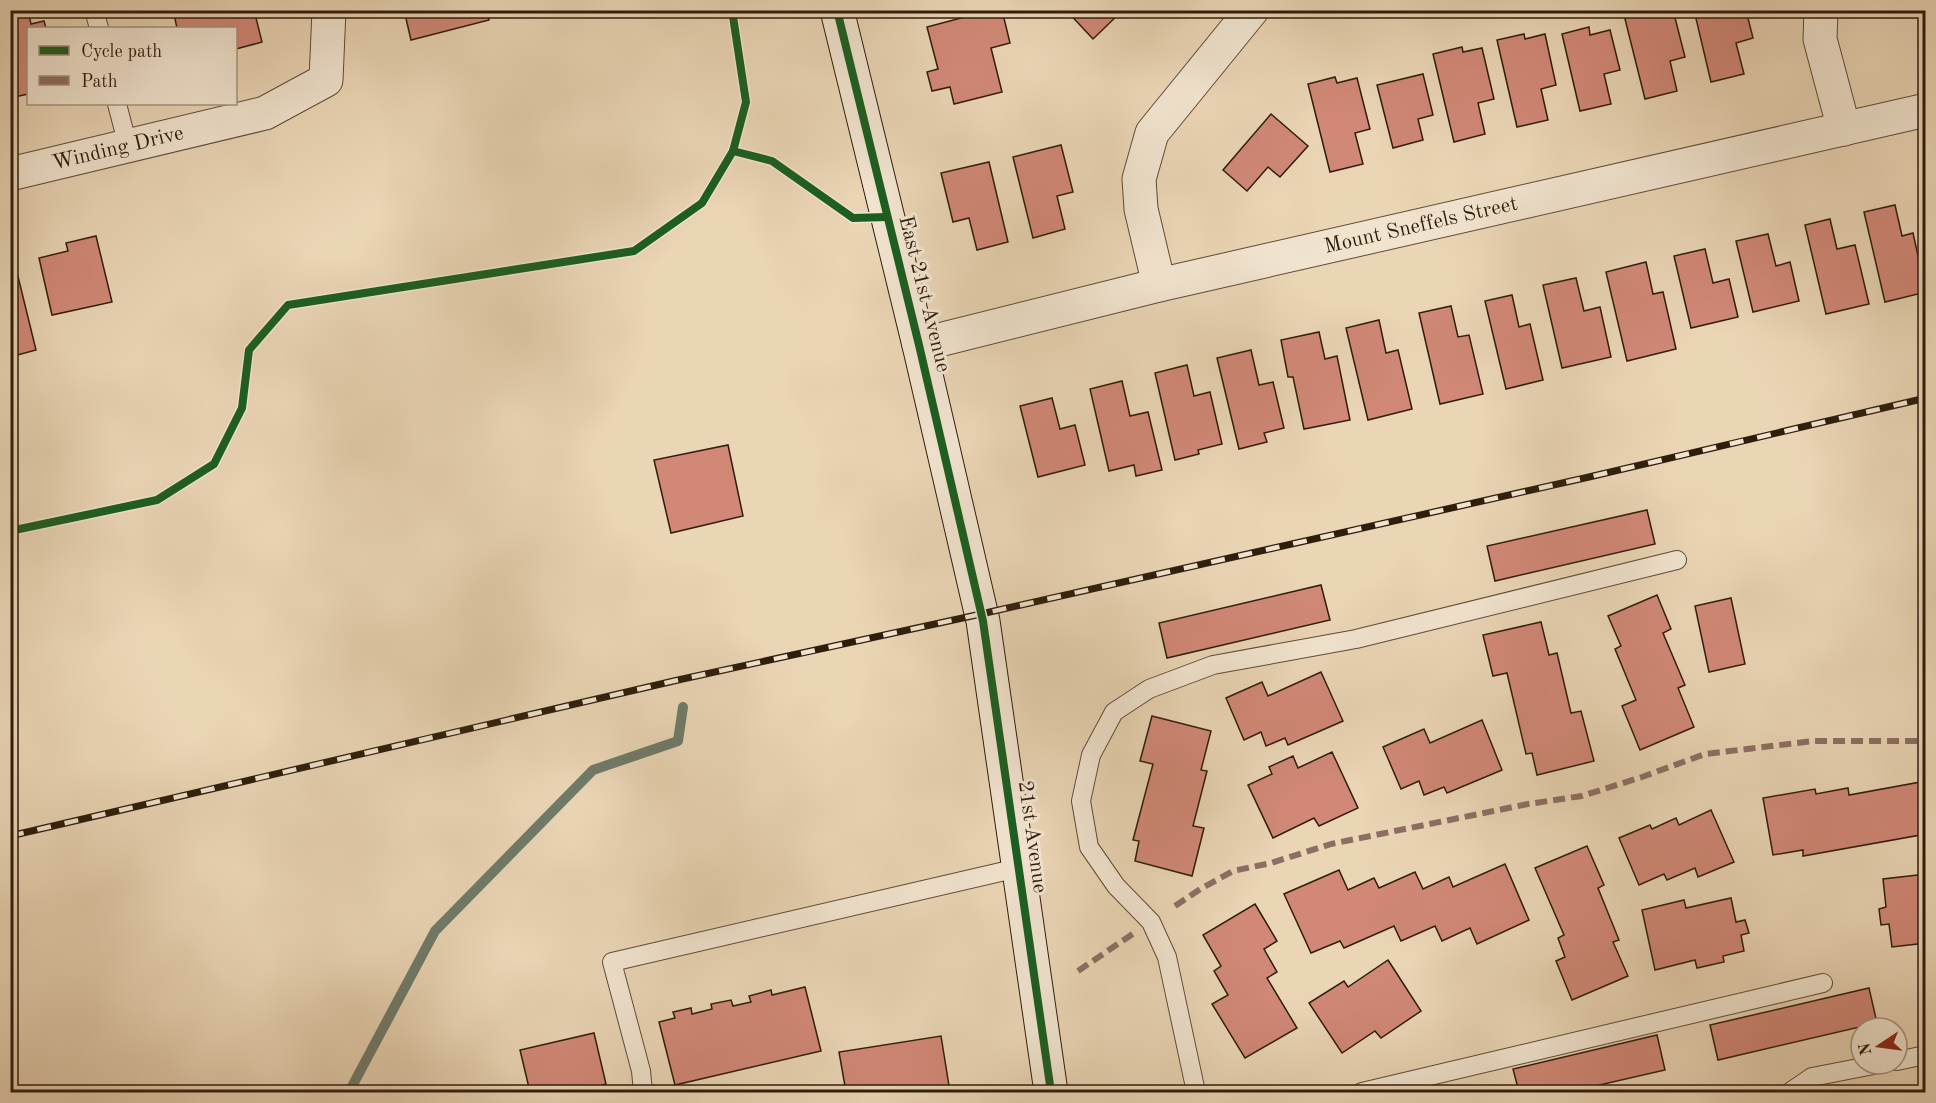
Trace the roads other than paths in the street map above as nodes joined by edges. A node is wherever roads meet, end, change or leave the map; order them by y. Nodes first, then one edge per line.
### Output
1 (94, 10) edge
2 (329, 10) edge
3 (837, 10) edge
4 (1252, 10) edge
5 (1821, 10) edge
6 (99, 27) edge
7 (117, 105) edge
8 (1926, 110) edge
9 (1844, 129) junction
10 (128, 146) junction
11 (10, 174) edge
12 (1159, 285) junction
13 (918, 345) junction
14 (1677, 560) dead end
15 (975, 587) joint
16 (1018, 868) junction
17 (1823, 983) dead end
18 (1925, 1056) edge
19 (1909, 1058) edge
20 (1849, 1070) edge
21 (643, 1092) edge
22 (1051, 1092) edge
23 (1196, 1092) edge
24 (1362, 1092) edge
25 (1790, 1092) edge

1 - 6 lane
2 - 10 street, Winding Drive
3 - 13 street, East 21st Avenue
4 - 12 street
5 - 9 street
7 - 10 lane
8 - 9 street, Mount Sneffels Street
9 - 12 street, Mount Sneffels Street
10 - 11 street, Winding Drive
12 - 13 street, Mount Sneffels Street
13 - 15 street, East 21st Avenue
14 - 23 lane
15 - 16 street, 21st Avenue
16 - 21 lane
16 - 22 street, 21st Avenue
17 - 24 lane
18 - 19 lane
20 - 25 lane

